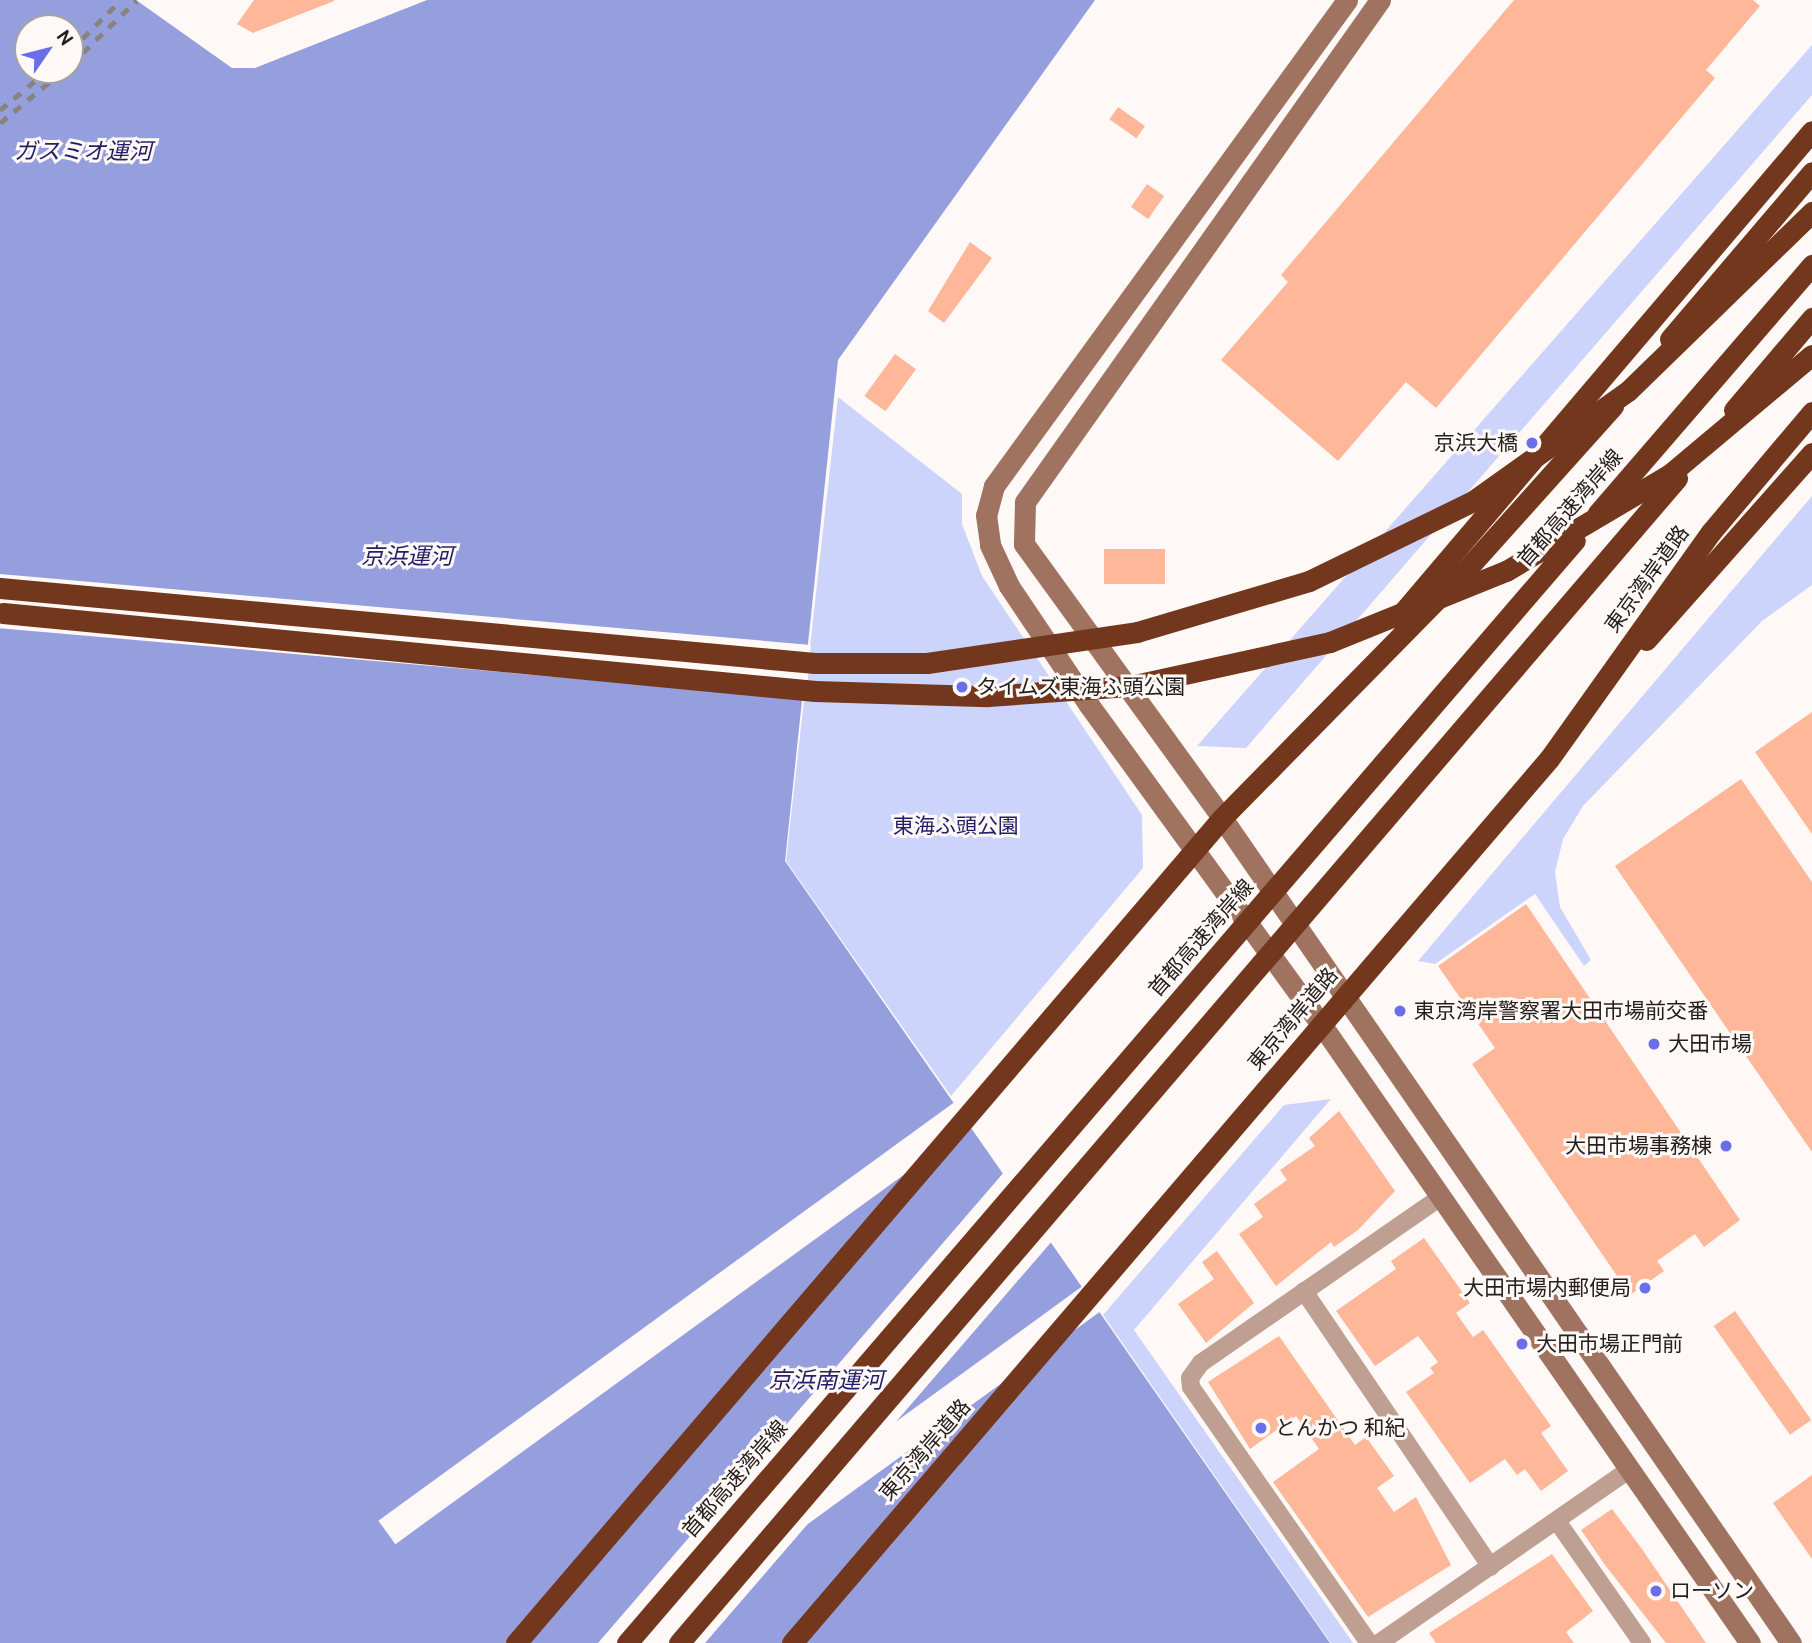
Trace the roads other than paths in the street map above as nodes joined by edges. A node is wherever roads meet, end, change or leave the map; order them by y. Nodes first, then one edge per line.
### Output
1 (1347, 0) edge
2 (1380, 0) edge
3 (1812, 131) edge
4 (1812, 172) edge
5 (1812, 212) edge
6 (1812, 265) edge
7 (1812, 318) edge
8 (1812, 355) edge
9 (1812, 412) edge
10 (1812, 453) edge
11 (0, 588) edge
12 (0, 613) edge
13 (1597, 690) junction
14 (1314, 719) junction
15 (1223, 818) junction
16 (1195, 850) junction
17 (1342, 999) junction
18 (1321, 1024) junction
19 (1439, 1198) junction
20 (1304, 1291) junction
21 (1629, 1470) junction
22 (1557, 1521) junction
23 (1492, 1567) junction
24 (516, 1643) edge
25 (627, 1643) edge
26 (679, 1643) edge
27 (792, 1643) edge
28 (1368, 1643) edge
29 (1379, 1643) edge
30 (1642, 1643) edge
31 (1750, 1643) edge
32 (1791, 1643) edge

1 - 16 street
2 - 15 street
3 - 14 highway
4 - 14 highway
5 - 11 highway, bridge
6 - 25 highway, 首都高速湾岸線, bridge
7 - 26 highway, bridge
8 - 12 highway, bridge
9 - 13 highway, 東京湾岸道路
10 - 13 highway
13 - 17 highway, 東京湾岸道路
14 - 15 highway
15 - 16 highway
15 - 17 street
16 - 18 street
16 - 24 highway
17 - 18 highway, 東京湾岸道路
17 - 32 street
18 - 19 street
18 - 27 highway, 東京湾岸道路
19 - 20 street
19 - 21 street
20 - 23 street
20 - 28 street
21 - 22 street
21 - 31 street
22 - 23 street
22 - 30 street
23 - 29 street

